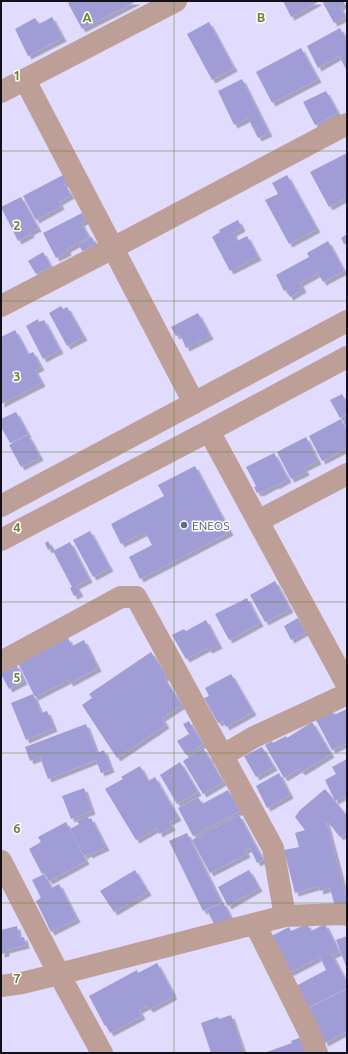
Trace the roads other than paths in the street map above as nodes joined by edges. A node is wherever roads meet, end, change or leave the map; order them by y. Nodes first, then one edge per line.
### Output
1 (176, 1) edge
2 (25, 80) junction
3 (1, 92) edge
4 (347, 124) edge
5 (113, 248) junction
6 (1, 306) edge
7 (347, 321) edge
8 (347, 357) edge
9 (194, 403) junction
10 (209, 431) junction
11 (347, 474) edge
12 (1, 506) edge
13 (258, 521) junction
14 (1, 540) edge
15 (1, 662) edge
16 (347, 685) edge
17 (347, 694) edge
18 (222, 756) junction
19 (1, 861) edge
20 (347, 915) edge
21 (285, 916) junction
22 (255, 924) junction
23 (59, 974) junction
24 (1, 986) edge
25 (102, 1053) edge
26 (317, 1053) edge

1 - 2 street
2 - 3 street
2 - 5 street
4 - 5 street
5 - 6 street
5 - 9 street
7 - 9 street
8 - 10 street
9 - 12 street
10 - 13 street
10 - 14 street
11 - 13 street
13 - 16 street
15 - 18 street
17 - 18 street
18 - 21 street
19 - 23 street
20 - 21 street
21 - 22 street
22 - 23 street
22 - 26 street
23 - 24 street
23 - 25 street

